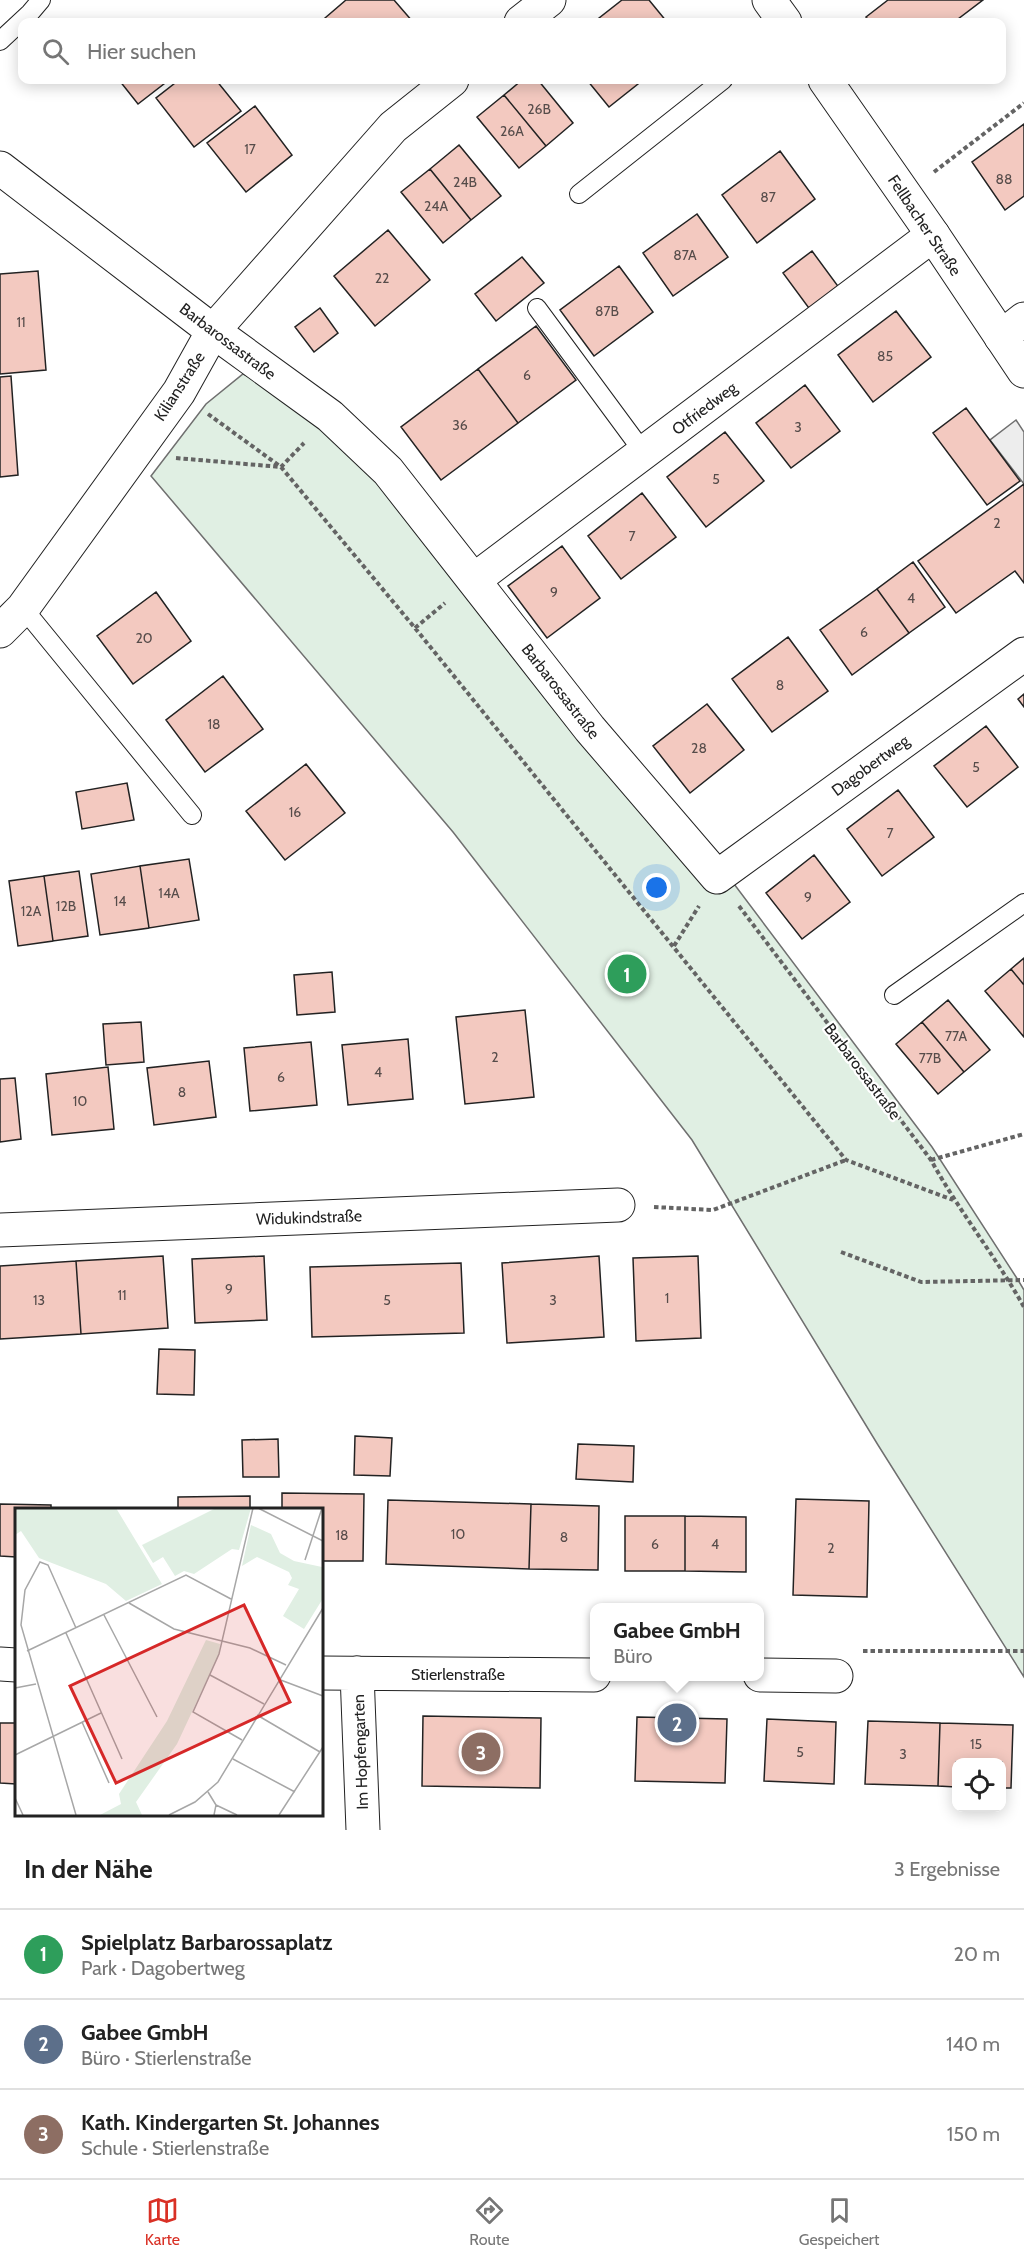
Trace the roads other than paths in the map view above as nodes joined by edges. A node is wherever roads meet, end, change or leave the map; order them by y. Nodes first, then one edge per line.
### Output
1 (41, 0) edge
2 (549, 0) edge
3 (25, 18) edge
4 (527, 18) edge
5 (18, 24) edge
6 (0, 41) edge
7 (447, 84) edge
8 (718, 84) edge
9 (828, 84) edge
10 (0, 168) edge
11 (579, 194) dead end
12 (933, 235) junction
13 (537, 308) dead end
14 (1013, 328) edge
15 (213, 332) junction
16 (1024, 371) edge
17 (644, 453) junction
18 (474, 580) junction
19 (23, 608) junction
20 (0, 631) edge
21 (1024, 654) edge
22 (192, 815) dead end
23 (717, 877) joint
24 (1024, 903) edge
25 (894, 995) dead end
26 (618, 1205) road end
27 (0, 1230) edge
28 (0, 1664) edge
29 (15, 1665) edge
30 (322, 1672) edge
31 (357, 1673) junction
32 (590, 1675) edge
33 (764, 1676) edge
34 (836, 1676) road end
35 (363, 1830) edge

1 - 3 lane
2 - 4 street
5 - 6 lane
7 - 15 street, Kilianstraße
8 - 11 lane
9 - 12 street, Fellbacher Straße
10 - 15 street, Barbarossastraße
12 - 14 street, Fellbacher Straße
12 - 17 street, Otfriedweg
13 - 17 lane
14 - 16 street, Fellbacher Straße
15 - 18 street, Barbarossastraße
15 - 19 street, Kilianstraße
17 - 18 street, Otfriedweg
18 - 23 street, Barbarossastraße
19 - 20 street, Kilianstraße
19 - 22 lane
21 - 23 street, Dagobertweg
24 - 25 lane
26 - 27 street, Widukindstraße
28 - 29 street
30 - 31 street, Stierlenstraße
31 - 32 street, Stierlenstraße
31 - 35 street, Im Hopfengarten
33 - 34 street

